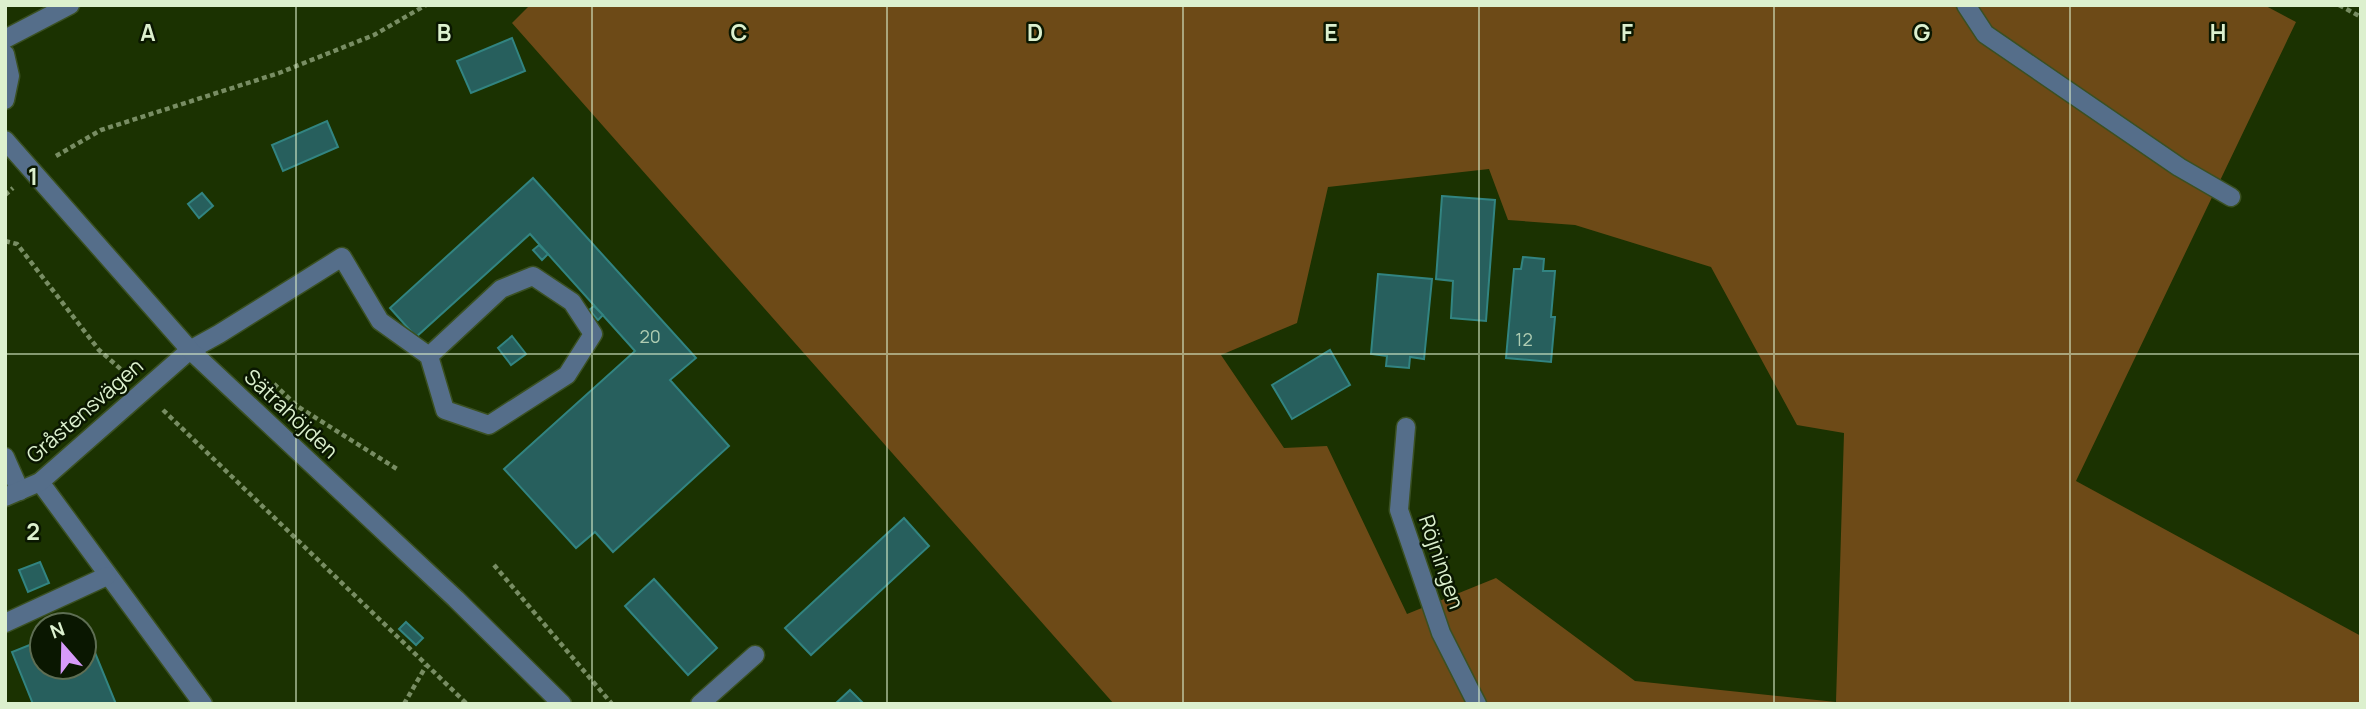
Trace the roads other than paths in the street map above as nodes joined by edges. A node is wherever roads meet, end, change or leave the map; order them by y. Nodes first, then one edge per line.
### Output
1 (70, 5) edge
2 (1966, 5) edge
3 (5, 39) edge
4 (5, 54) edge
5 (5, 100) edge
6 (5, 141) edge
7 (2231, 197) dead end
8 (190, 350) junction
9 (429, 356) junction
10 (1406, 427) dead end
11 (5, 457) edge
12 (40, 482) junction
13 (13, 494) edge
14 (107, 576) junction
15 (5, 623) edge
16 (755, 655) dead end
17 (203, 704) edge
18 (562, 704) edge
19 (700, 704) edge
20 (1477, 704) edge

1 - 3 street
2 - 7 street
4 - 5 street
6 - 8 street, Sätrahöjden
8 - 9 street, Gråstensvägen
8 - 12 street, Gråstensvägen
8 - 18 street, Sätrahöjden
9 - 9 street
10 - 20 street, Röjningen
11 - 13 street
12 - 13 street, Gråstensvägen
12 - 14 street
14 - 15 street
14 - 17 street
16 - 19 street

